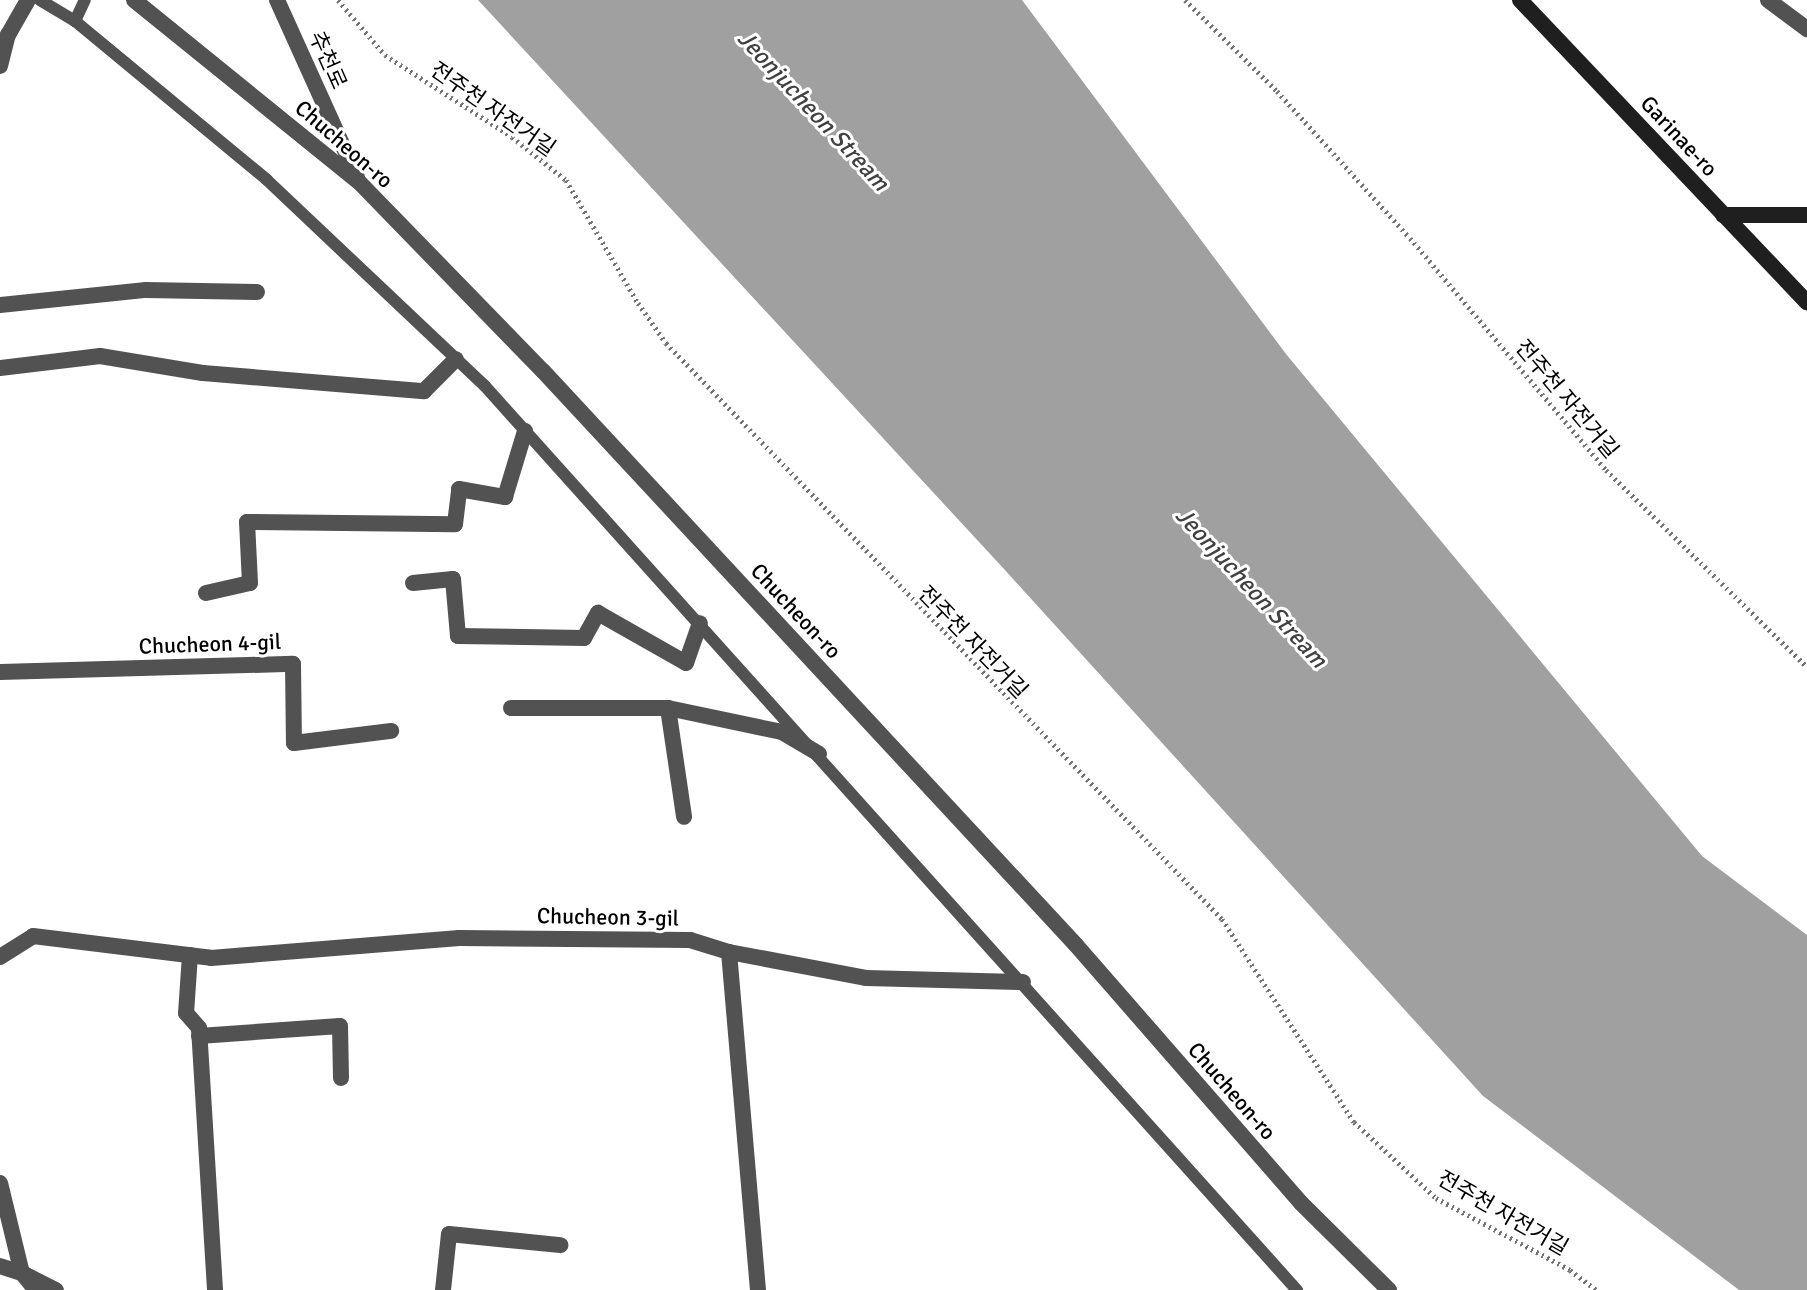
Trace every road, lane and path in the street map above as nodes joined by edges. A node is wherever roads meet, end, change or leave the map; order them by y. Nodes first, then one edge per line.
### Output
1 (28, 0) edge
2 (40, 0) edge
3 (85, 0) edge
4 (134, 0) edge
5 (277, 0) edge
6 (338, 0) edge
7 (1185, 0) edge
8 (1520, 0) edge
9 (1768, 0) edge
10 (75, 21) junction
11 (1807, 29) edge
12 (0, 66) edge
13 (359, 182) junction
14 (1723, 215) junction
15 (1807, 215) edge
16 (257, 292) dead end
17 (1807, 302) edge
18 (0, 305) edge
19 (456, 359) junction
20 (0, 368) edge
21 (525, 431) junction
22 (413, 583) dead end
23 (206, 593) dead end
24 (700, 623) junction
25 (1807, 667) edge
26 (0, 672) edge
27 (511, 708) dead end
28 (668, 708) junction
29 (391, 731) dead end
30 (819, 754) junction
31 (684, 817) dead end
32 (729, 952) junction
33 (190, 955) junction
34 (0, 957) edge
35 (1023, 982) junction
36 (199, 1036) junction
37 (341, 1078) dead end
38 (0, 1183) edge
39 (560, 1245) dead end
40 (0, 1266) edge
41 (22, 1273) junction
42 (36, 1290) edge
43 (56, 1290) edge
44 (215, 1290) edge
45 (443, 1290) edge
46 (758, 1290) edge
47 (1297, 1290) edge
48 (1389, 1290) edge
49 (1597, 1290) edge

1 - 12 street
2 - 10 lane
3 - 10 lane
4 - 13 street, Chucheon-ro
5 - 13 street, 추천로
6 - 49 path, 전주천 자전거길
7 - 25 path, 전주천 자전거길
8 - 14 street, Garinae-ro
9 - 11 street
10 - 19 lane
13 - 48 street, Chucheon-ro
14 - 15 street
14 - 17 street, Garinae-ro
16 - 18 street
19 - 20 street
19 - 21 lane
21 - 23 street
21 - 24 lane
22 - 24 street
24 - 30 lane
26 - 29 street, Chucheon 4-gil
27 - 28 street
28 - 30 street
28 - 31 street
30 - 35 lane
32 - 33 street, Chucheon 3-gil
32 - 35 street, Chucheon 3-gil
32 - 46 street
33 - 34 street, Chucheon 3-gil
33 - 36 street
35 - 47 lane
36 - 37 street
36 - 44 street
38 - 41 street
39 - 45 street
40 - 41 street
41 - 42 street
41 - 43 street

